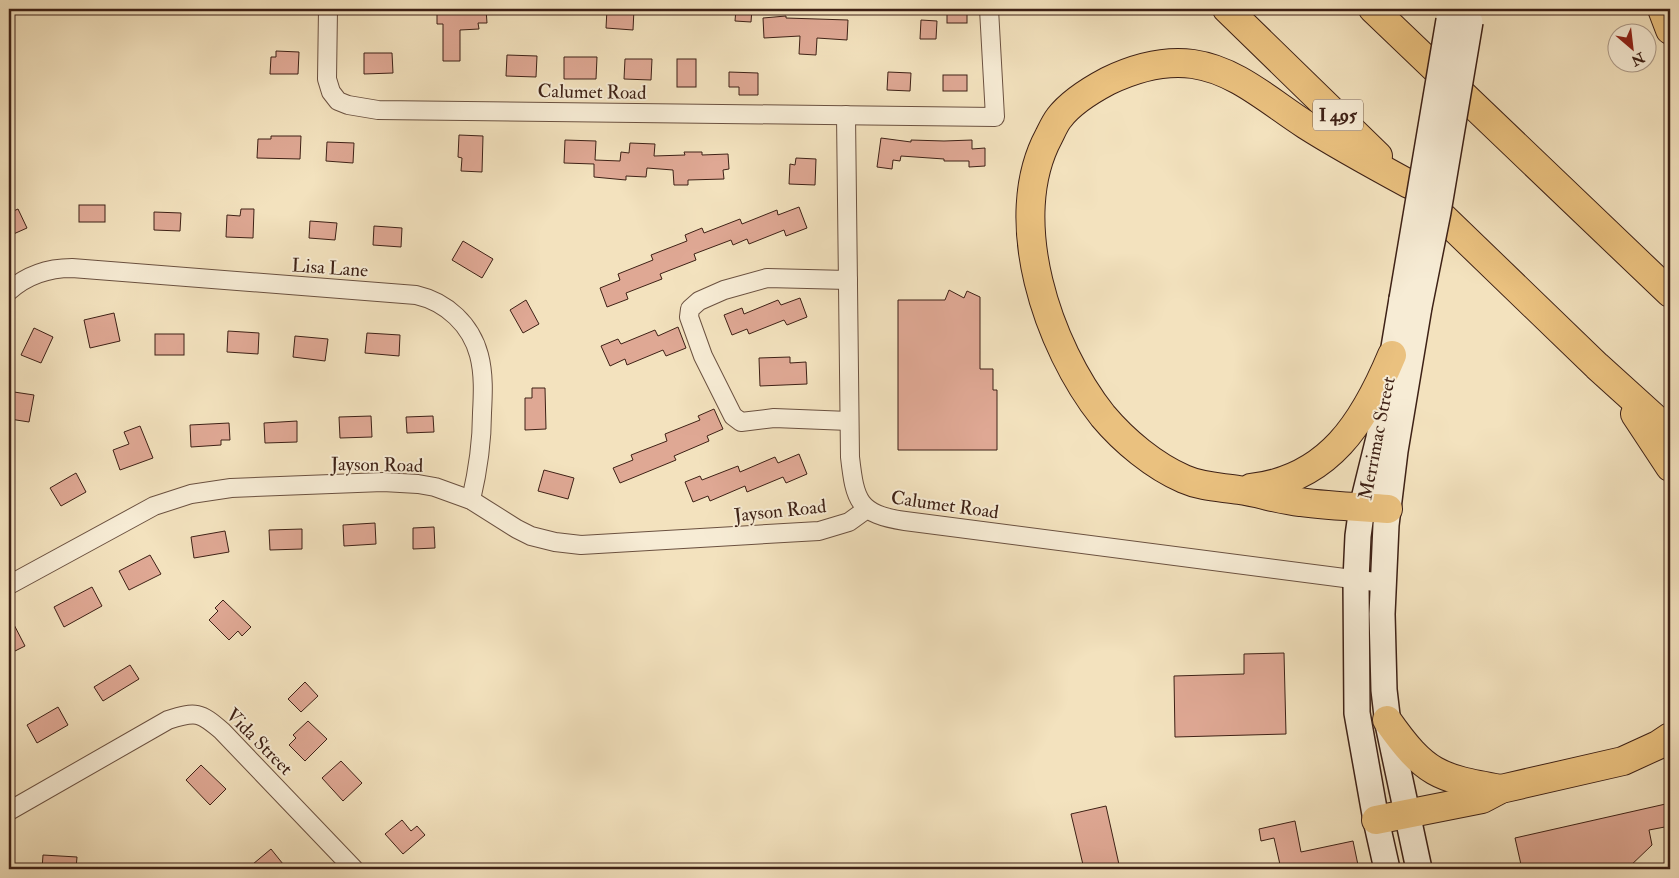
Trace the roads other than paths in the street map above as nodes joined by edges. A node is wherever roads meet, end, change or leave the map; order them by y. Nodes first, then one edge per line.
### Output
1 (328, 9) edge
2 (989, 9) edge
3 (1227, 9) edge
4 (1373, 9) edge
5 (1662, 9) edge
6 (1461, 15) edge
7 (1670, 30) edge
8 (846, 115) junction
9 (1408, 184) junction
10 (848, 280) junction
11 (9, 291) edge
12 (1670, 293) edge
13 (1411, 303) junction
14 (1392, 355) junction
15 (1614, 381) junction
16 (849, 421) junction
17 (1670, 432) edge
18 (1670, 467) edge
19 (1238, 490) junction
20 (471, 500) junction
21 (1375, 508) junction
22 (867, 510) junction
23 (1356, 580) junction
24 (1383, 583) junction
25 (9, 585) edge
26 (1387, 720) junction
27 (1670, 737) edge
28 (1501, 788) junction
29 (9, 811) edge
30 (1406, 814) junction
31 (1376, 820) junction
32 (354, 869) edge
33 (1387, 869) edge
34 (1418, 869) edge

1 - 8 street, Calumet Road
2 - 8 street, Calumet Road
3 - 9 highway, I 495
4 - 12 highway
5 - 7 highway
6 - 13 main road, Merrimac Street, bridge
8 - 10 street, Calumet Road
9 - 15 highway, I 495
9 - 19 highway
10 - 16 street, Calumet Road
10 - 16 street
11 - 20 street, Lisa Lane
13 - 14 main road, Merrimac Street
13 - 21 main road, Merrimac Street
14 - 19 highway
14 - 21 main road, Merrimac Street
15 - 17 highway, I 495
15 - 18 highway
16 - 22 street, Calumet Road
19 - 21 highway
20 - 22 street, Jayson Road
20 - 25 street, Jayson Road
21 - 23 main road, Merrimac Street
21 - 24 main road, Merrimac Street
22 - 23 street, Calumet Road
23 - 24 street, Calumet Road
23 - 31 main road, Merrimac Street
24 - 26 main road, Merrimac Street
26 - 28 highway
26 - 30 main road, Merrimac Street
27 - 28 highway
28 - 30 highway
29 - 32 street, Vida Street
30 - 31 highway
30 - 34 main road, Merrimac Street
31 - 33 main road, Merrimac Street

